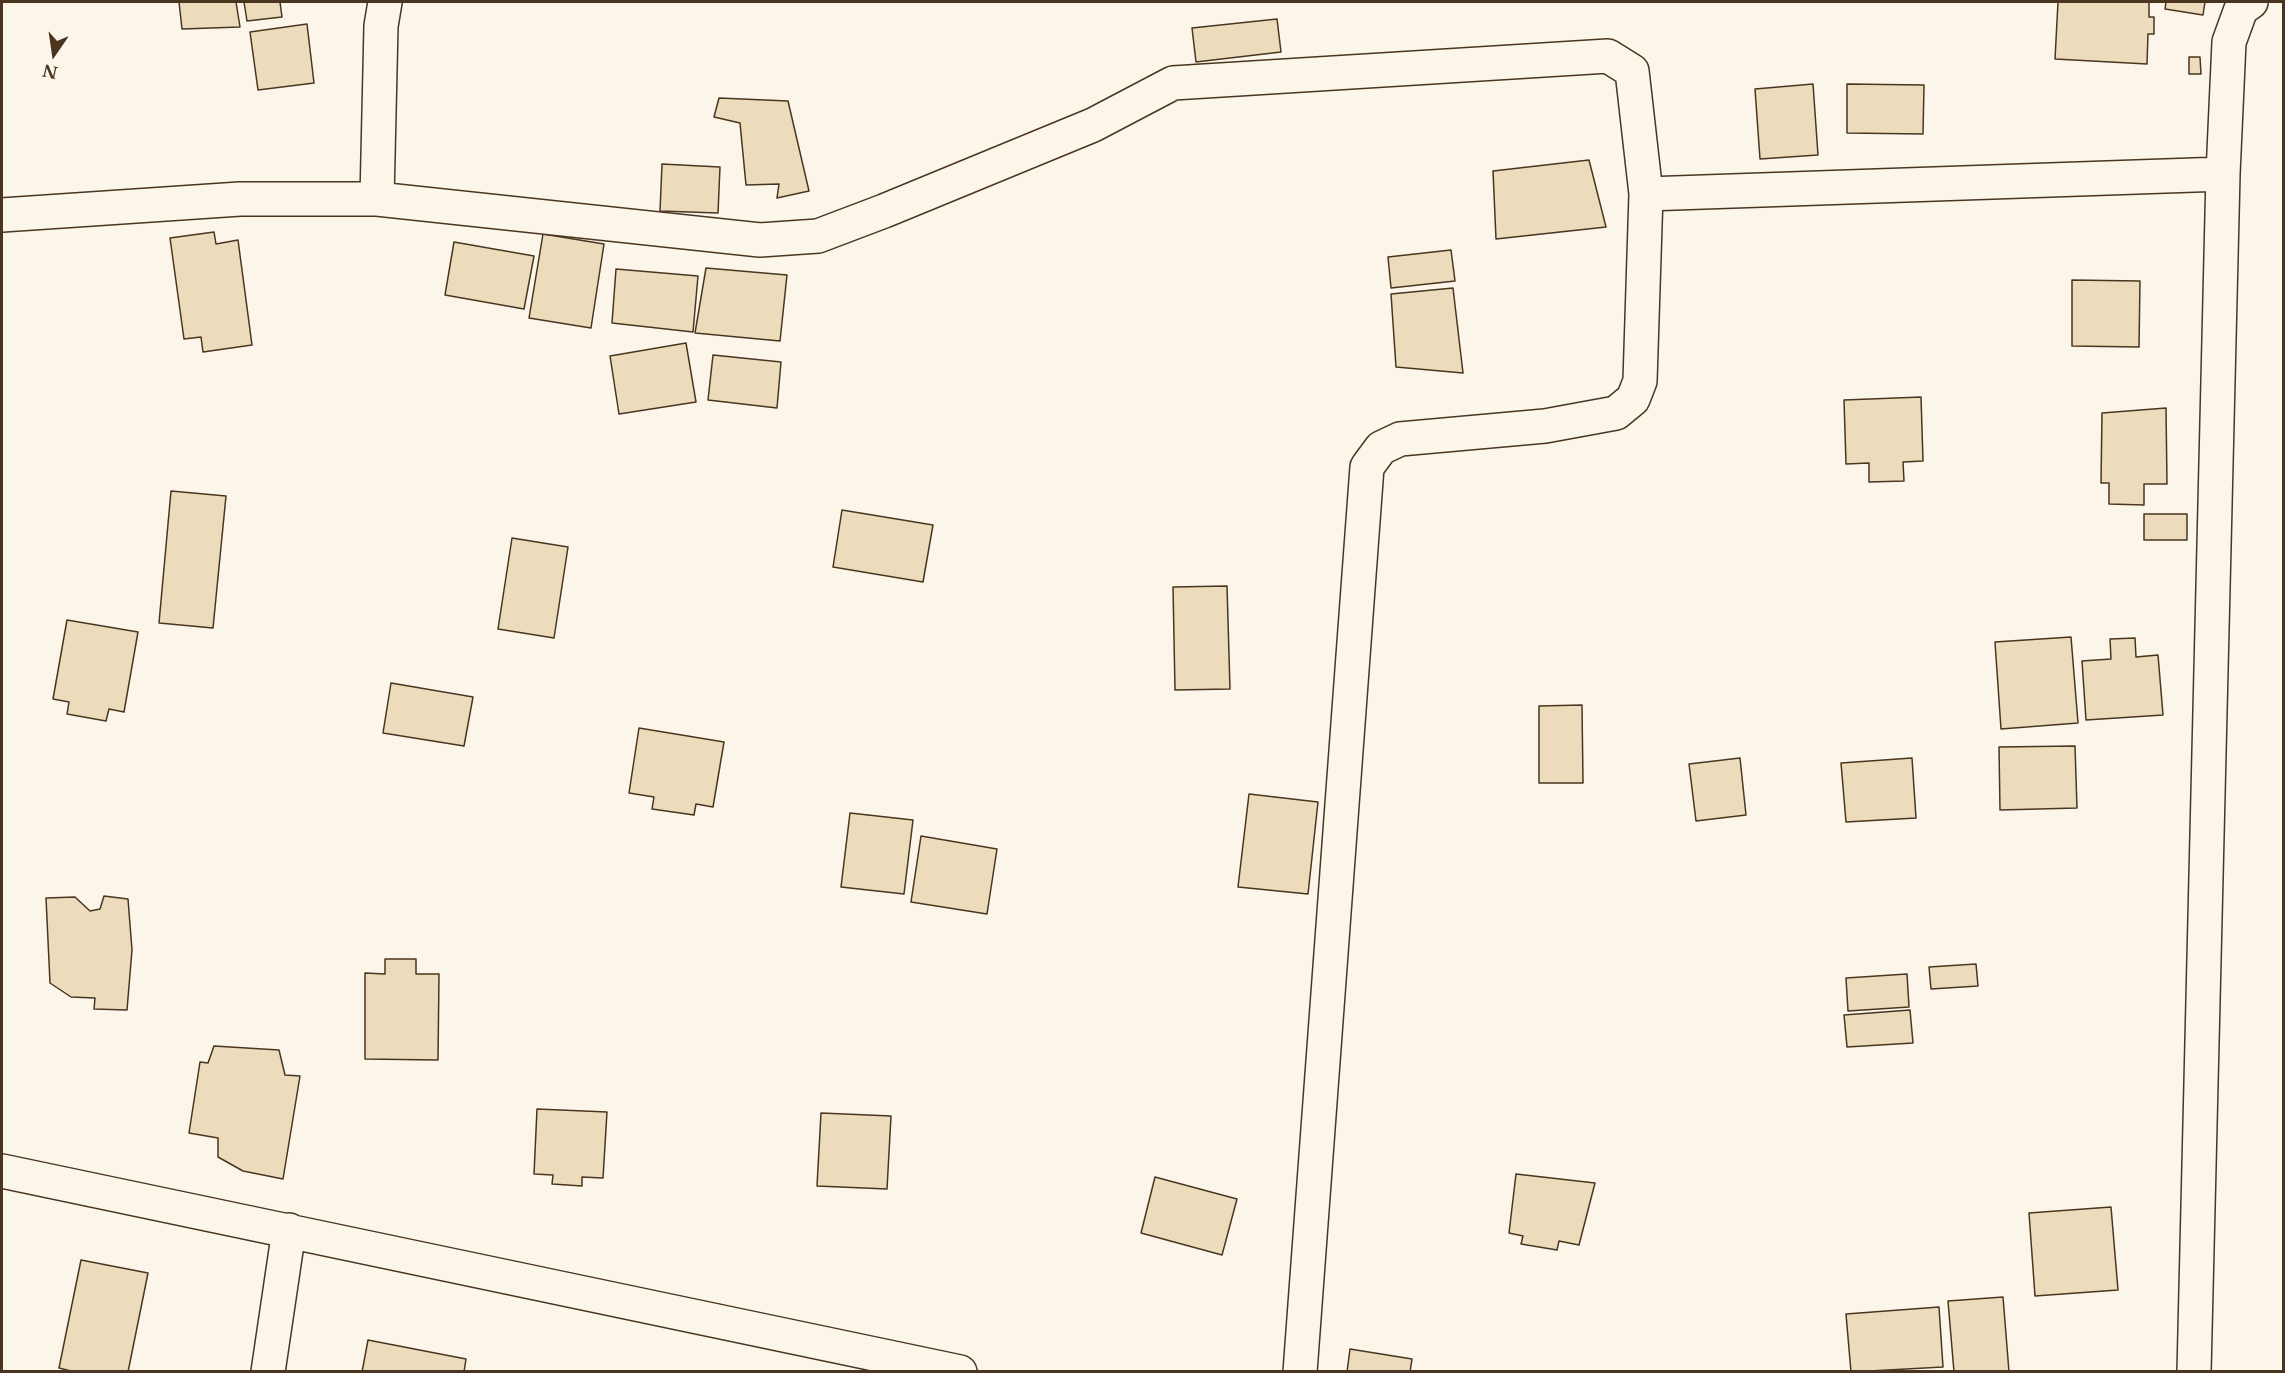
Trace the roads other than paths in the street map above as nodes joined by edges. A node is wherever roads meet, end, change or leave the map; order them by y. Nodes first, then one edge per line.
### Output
1 (385, 2) edge
2 (2251, 2) edge
3 (2223, 174) junction
4 (1646, 194) junction
5 (377, 198) junction
6 (2, 215) edge
7 (2, 1171) edge
8 (289, 1230) junction
9 (268, 1371) edge
10 (960, 1371) edge
11 (1300, 1371) edge
12 (2194, 1371) edge

1 - 5 street
2 - 3 street
3 - 4 street
3 - 12 street
4 - 5 street
4 - 11 street
5 - 6 street
7 - 8 street
8 - 9 street
8 - 10 street

